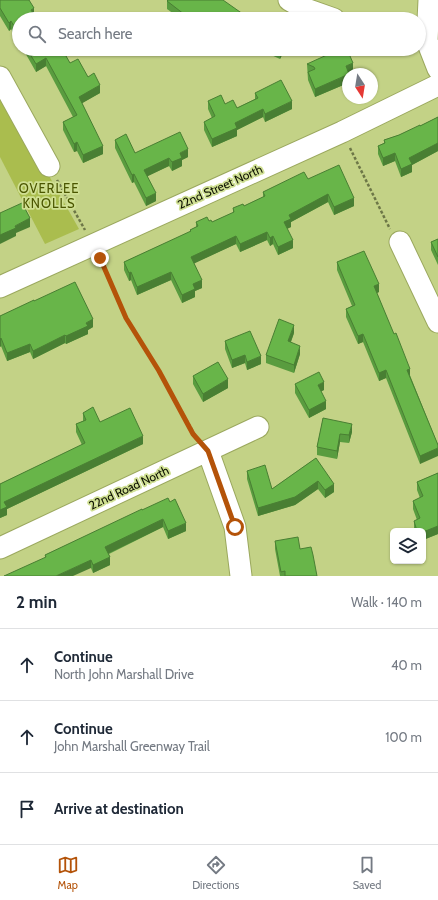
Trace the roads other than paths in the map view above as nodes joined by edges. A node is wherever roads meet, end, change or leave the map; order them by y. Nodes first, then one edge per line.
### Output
1 (289, 0) edge
2 (430, 0) edge
3 (314, 12) edge
4 (426, 23) edge
5 (426, 46) edge
6 (438, 69) edge
7 (0, 77) edge
8 (438, 85) edge
9 (49, 166) road end
10 (400, 242) road end
11 (0, 287) edge
12 (436, 313) edge
13 (258, 427) dead end
14 (208, 451) junction
15 (0, 548) edge
16 (241, 576) edge

1 - 3 street
2 - 4 street
5 - 6 street
7 - 9 street
8 - 11 street, 22nd Street North
10 - 12 street
13 - 14 street, 22nd Road North
14 - 15 street, 22nd Road North
14 - 16 street

